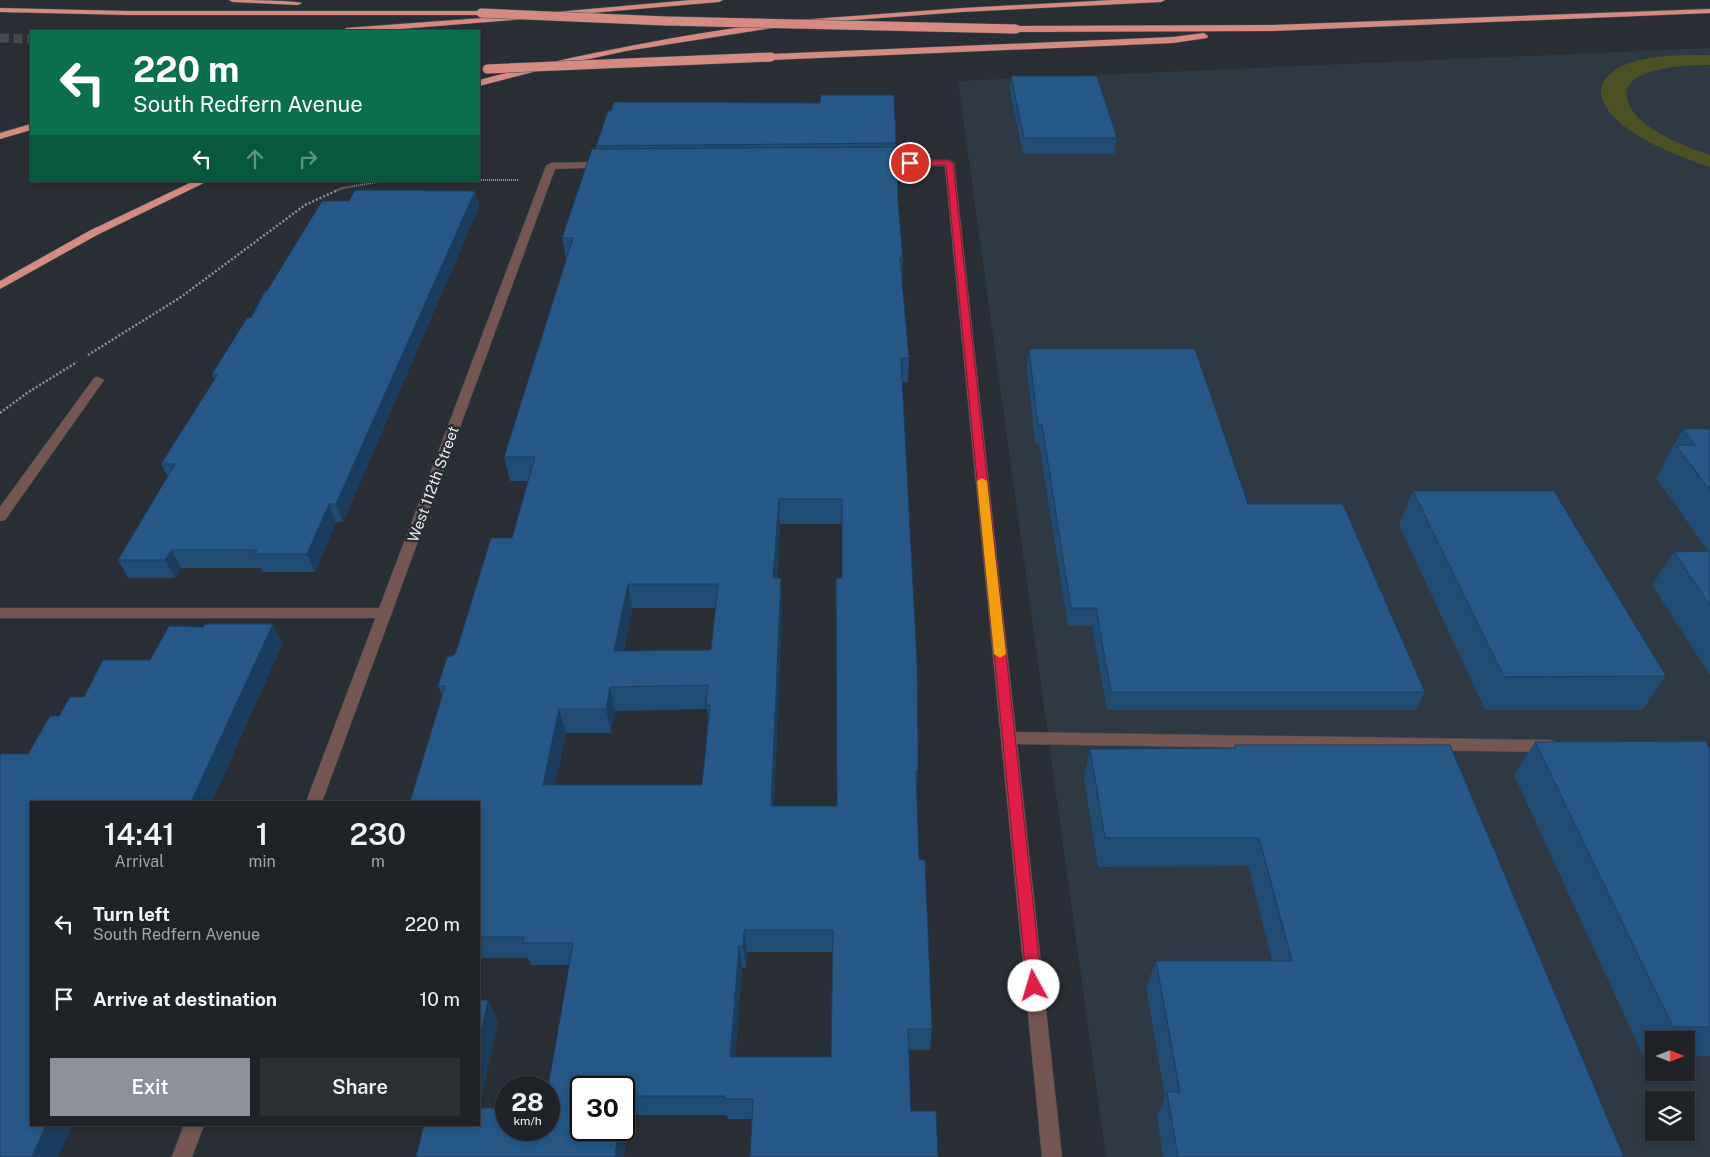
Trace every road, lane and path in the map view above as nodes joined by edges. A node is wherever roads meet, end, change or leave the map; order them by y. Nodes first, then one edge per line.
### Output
1 (233, 0) edge
2 (719, 0) edge
3 (1161, 0) edge
4 (0, 10) edge
5 (1710, 11) edge
6 (481, 13) junction
7 (1272, 28) junction
8 (358, 30) edge
9 (480, 70) edge
10 (480, 83) edge
11 (30, 127) edge
12 (0, 136) edge
13 (870, 164) edge
14 (611, 165) edge
15 (480, 180) edge
16 (518, 180) dead end
17 (201, 182) edge
18 (377, 182) edge
19 (0, 286) edge
20 (98, 380) dead end
21 (0, 413) edge
22 (0, 517) edge
23 (0, 613) edge
24 (385, 613) junction
25 (1009, 738) junction
26 (1562, 746) edge
27 (314, 801) edge
28 (194, 1126) edge
29 (182, 1157) edge
30 (1052, 1157) edge

1 - 6 highway
2 - 8 highway
3 - 10 highway
4 - 6 highway
5 - 7 highway
6 - 7 highway, bridge
7 - 9 highway, bridge
11 - 12 highway
13 - 25 street
14 - 24 street, West 112th Street
15 - 16 path
17 - 19 highway
18 - 21 path
20 - 22 street
23 - 24 street
24 - 27 street, West 112th Street
25 - 26 street
25 - 30 street
28 - 29 street

